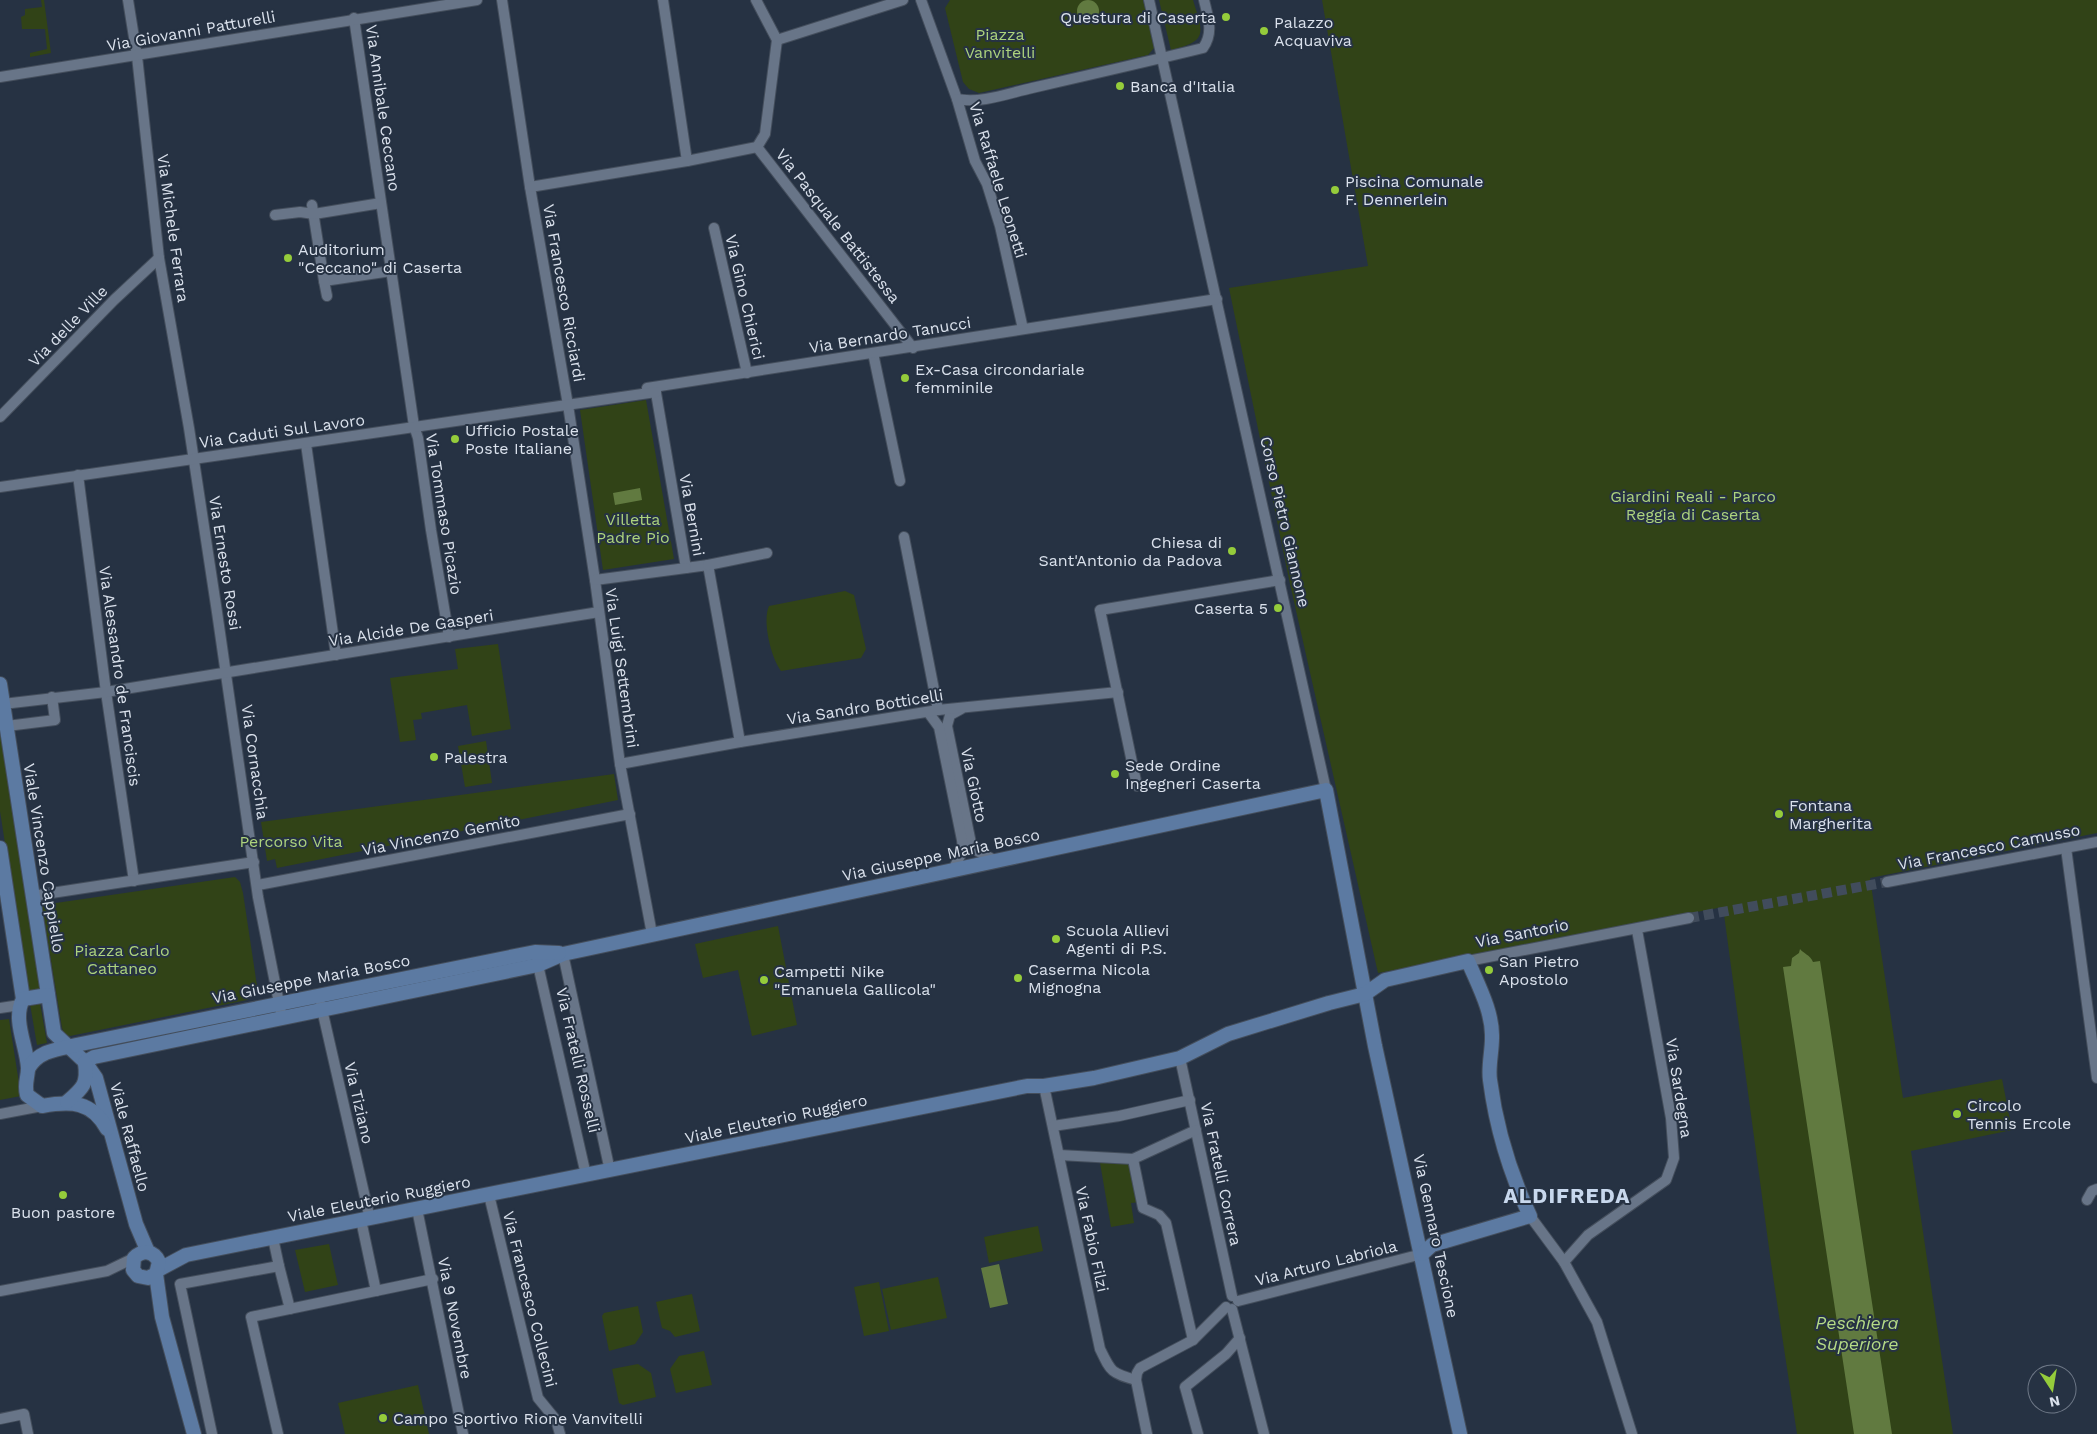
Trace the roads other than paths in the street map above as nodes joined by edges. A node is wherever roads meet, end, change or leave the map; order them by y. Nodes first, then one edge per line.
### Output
1 (128, 0) edge
2 (477, 0) edge
3 (502, 0) edge
4 (664, 0) edge
5 (756, 0) edge
6 (903, 0) edge
7 (921, 0) edge
8 (1149, 0) edge
9 (1204, 0) edge
10 (354, 18) junction
11 (777, 40) junction
12 (137, 56) junction
13 (1163, 58) junction
14 (0, 77) edge
15 (957, 99) junction
16 (757, 146) junction
17 (687, 161) junction
18 (530, 187) junction
19 (381, 203) junction
20 (313, 210) junction
21 (275, 215) dead end
22 (714, 228) dead end
23 (159, 258) junction
24 (391, 271) junction
25 (324, 281) junction
26 (327, 296) dead end
27 (1217, 299) junction
28 (1024, 329) junction
29 (913, 348) junction
30 (873, 353) junction
31 (747, 373) junction
32 (655, 389) junction
33 (568, 402) junction
34 (0, 417) edge
35 (414, 426) junction
36 (306, 444) junction
37 (193, 459) junction
38 (78, 475) junction
39 (900, 481) dead end
40 (0, 486) edge
41 (904, 537) dead end
42 (768, 552) dead end
43 (708, 565) junction
44 (686, 568) junction
45 (595, 580) junction
46 (1280, 580) junction
47 (599, 612) junction
48 (449, 637) junction
49 (336, 655) junction
50 (227, 672) junction
51 (0, 684) edge
52 (106, 692) junction
53 (1118, 692) junction
54 (52, 697) junction
55 (2, 704) edge
56 (964, 707) junction
57 (933, 711) junction
58 (3, 727) edge
59 (740, 739) junction
60 (619, 761) junction
61 (1137, 786) dead end
62 (1326, 790) junction
63 (630, 814) junction
64 (2097, 842) edge
65 (0, 848) edge
66 (2066, 848) junction
67 (254, 862) junction
68 (997, 862) junction
69 (952, 872) junction
70 (134, 881) junction
71 (1887, 882) tunnel mouth
72 (258, 885) junction
73 (32, 896) junction
74 (1690, 918) tunnel mouth
75 (1638, 930) junction
76 (652, 934) junction
77 (563, 954) junction
78 (537, 959) junction
79 (1468, 961) junction
80 (1365, 994) junction
81 (48, 995) junction
82 (319, 995) junction
83 (22, 1002) junction
84 (279, 1003) junction
85 (0, 1008) edge
86 (322, 1010) junction
87 (282, 1018) junction
88 (67, 1047) junction
89 (1180, 1058) junction
90 (85, 1062) junction
91 (28, 1069) junction
92 (2097, 1078) edge
93 (1044, 1086) junction
94 (1190, 1100) junction
95 (67, 1102) junction
96 (42, 1106) junction
97 (0, 1114) edge
98 (1053, 1126) junction
99 (1196, 1130) junction
100 (114, 1143) junction
101 (1059, 1155) junction
102 (1132, 1159) junction
103 (610, 1171) junction
104 (586, 1176) junction
105 (2097, 1189) edge
106 (489, 1195) junction
107 (2087, 1200) dead end
108 (417, 1209) junction
109 (1530, 1216) junction
110 (366, 1219) junction
111 (273, 1238) junction
112 (1422, 1254) junction
113 (143, 1255) junction
114 (186, 1255) junction
115 (1564, 1262) junction
116 (280, 1266) junction
117 (107, 1271) junction
118 (149, 1274) junction
119 (433, 1279) junction
120 (0, 1291) edge
121 (376, 1291) junction
122 (1232, 1303) junction
123 (290, 1309) junction
124 (1240, 1338) junction
125 (1193, 1340) junction
126 (1136, 1380) junction
127 (0, 1419) edge
128 (28, 1434) edge
129 (194, 1434) edge
130 (212, 1434) edge
131 (278, 1434) edge
132 (463, 1434) edge
133 (560, 1434) edge
134 (1147, 1434) edge
135 (1198, 1434) edge
136 (1264, 1434) edge
137 (1460, 1434) edge
138 (1632, 1434) edge

1 - 12 street, Via Michele Ferrara
2 - 10 street, Via Giovanni Patturelli
3 - 18 street, Via Francesco Ricciardi
4 - 17 street
5 - 11 street
6 - 11 street
7 - 15 street, Via Raffaele Leonetti
8 - 13 street, Corso Pietro Giannone
9 - 13 street
10 - 12 street, Via Giovanni Patturelli
10 - 19 street, Via Annibale Ceccano
11 - 16 street
12 - 14 street, Via Giovanni Patturelli
12 - 23 street, Via Michele Ferrara
13 - 15 street
13 - 27 street, Corso Pietro Giannone
15 - 28 street, Via Raffaele Leonetti
16 - 17 street
16 - 29 street, Via Pasquale Battistessa
17 - 18 street
18 - 33 street, Via Francesco Ricciardi
19 - 20 street, Via Annibale Ceccano
19 - 24 street, Via Annibale Ceccano
20 - 21 street, Via Annibale Ceccano
20 - 25 street
22 - 31 street, Via Gino Chierici
23 - 34 street, Via delle Ville
23 - 37 street, Via Michele Ferrara
24 - 25 street
24 - 35 street, Via Annibale Ceccano
25 - 26 street
27 - 28 street, Via Bernardo Tanucci
27 - 46 street, Corso Pietro Giannone
28 - 29 street, Via Bernardo Tanucci
29 - 30 street, Via Bernardo Tanucci
30 - 31 street, Via Bernardo Tanucci
30 - 39 street
31 - 32 street, Via Bernardo Tanucci
32 - 33 street, Via Bernardo Tanucci
32 - 44 street, Via Bernini
33 - 35 street, Via Caduti Sul Lavoro
33 - 45 street, Via Luigi Settembrini
35 - 36 street, Via Caduti Sul Lavoro
35 - 48 street, Via Tommaso Picazio
36 - 37 street, Via Caduti Sul Lavoro
36 - 49 street
37 - 38 street, Via Caduti Sul Lavoro
37 - 50 street, Via Ernesto Rossi
38 - 40 street, Via Caduti Sul Lavoro
38 - 52 street, Via Alessandro de Franciscis
41 - 57 street, Via Giotto
42 - 43 street
43 - 44 street, Via Bernini
43 - 59 street, Via Bernini
44 - 45 street
45 - 47 street, Via Luigi Settembrini
46 - 53 street
46 - 62 street, Corso Pietro Giannone
47 - 48 street, Via Alcide De Gasperi
47 - 60 street, Via Luigi Settembrini
48 - 49 street, Via Alcide De Gasperi
49 - 50 street, Via Alcide De Gasperi
50 - 52 street, Via Alcide De Gasperi
50 - 67 street, Via Cornacchia
51 - 55 street, Viale Vincenzo Cappiello
52 - 54 street, Via Alcide De Gasperi
52 - 70 street, Via Alessandro de Franciscis
53 - 56 street, Via Sandro Botticelli
53 - 61 street
54 - 55 street, Via Alcide De Gasperi
54 - 58 street
55 - 58 street, Viale Vincenzo Cappiello
56 - 57 street, Via Sandro Botticelli
56 - 68 street, Via Giotto
57 - 59 street, Via Sandro Botticelli
57 - 69 street, Via Giotto
58 - 73 street, Viale Vincenzo Cappiello
59 - 60 street, Via Sandro Botticelli
60 - 63 street, Via Luigi Settembrini
62 - 68 street, Via Giuseppe Maria Bosco
62 - 80 street, Corso Pietro Giannone
63 - 72 street, Via Vincenzo Gemito
63 - 76 street, Via Luigi Settembrini
64 - 66 street, Via Francesco Camusso
65 - 83 street
66 - 71 street, Via Francesco Camusso
66 - 92 street
67 - 70 street
67 - 72 street, Via Cornacchia
68 - 69 street, Via Giuseppe Maria Bosco
69 - 76 street, Via Giuseppe Maria Bosco
70 - 73 street
72 - 84 street
73 - 81 street, Viale Vincenzo Cappiello
74 - 75 street, Via Santorio
75 - 79 street, Via Santorio
75 - 115 street, Via Sardegna
76 - 77 street, Via Giuseppe Maria Bosco
77 - 78 street, Via Giuseppe Maria Bosco
77 - 103 street, Via Fratelli Rosselli
78 - 82 street, Via Giuseppe Maria Bosco
78 - 86 street, Via Giuseppe Maria Bosco
78 - 104 street, Via Fratelli Rosselli
79 - 80 street, Via Santorio
79 - 109 street
80 - 89 street, Viale Eleuterio Ruggiero
80 - 112 street, Via Gennaro Tescione
81 - 83 street
81 - 88 street
82 - 84 street, Via Giuseppe Maria Bosco
82 - 86 street, Via Tiziano
83 - 85 street
83 - 91 street
84 - 87 street
84 - 88 street, Via Giuseppe Maria Bosco
86 - 87 street, Via Giuseppe Maria Bosco
86 - 110 street, Via Tiziano
87 - 90 street, Via Giuseppe Maria Bosco
88 - 90 street
88 - 91 street
89 - 93 street, Viale Eleuterio Ruggiero
89 - 94 street, Via Fratelli Correra
90 - 95 street
90 - 100 street, Viale Raffaello
91 - 96 street
93 - 98 street, Via Fabio Filzi
93 - 103 street, Viale Eleuterio Ruggiero
94 - 98 street
94 - 99 street, Via Fratelli Correra
95 - 96 street
95 - 100 street
96 - 97 street
98 - 101 street, Via Fabio Filzi
99 - 102 street
99 - 122 street, Via Fratelli Correra
100 - 113 street, Viale Raffaello
101 - 102 street
101 - 126 street, Via Fabio Filzi
102 - 125 street
103 - 104 street, Viale Eleuterio Ruggiero
104 - 106 street, Viale Eleuterio Ruggiero
105 - 107 street
106 - 108 street, Viale Eleuterio Ruggiero
106 - 133 street, Via Francesco Collecini
108 - 110 street, Viale Eleuterio Ruggiero
108 - 119 street, Via 9 Novembre
109 - 112 street
109 - 115 street
110 - 111 street, Viale Eleuterio Ruggiero
110 - 121 street, Via Tiziano
111 - 114 street, Viale Eleuterio Ruggiero
111 - 116 street
112 - 122 street, Via Arturo Labriola
112 - 137 street, Via Gennaro Tescione
113 - 114 street, Viale Eleuterio Ruggiero
113 - 117 street, Viale Eleuterio Ruggiero
113 - 118 street
113 - 118 street
114 - 118 street, Viale Eleuterio Ruggiero
115 - 138 street
116 - 123 street
116 - 130 street
117 - 118 street, Viale Eleuterio Ruggiero
117 - 120 street, Viale Eleuterio Ruggiero
118 - 129 street
119 - 121 street
119 - 132 street, Via 9 Novembre
121 - 123 street
122 - 124 street, Via Fratelli Correra
122 - 125 street
123 - 131 street
124 - 135 street
124 - 136 street, Via Fratelli Correra
125 - 126 street
126 - 134 street
127 - 128 street

